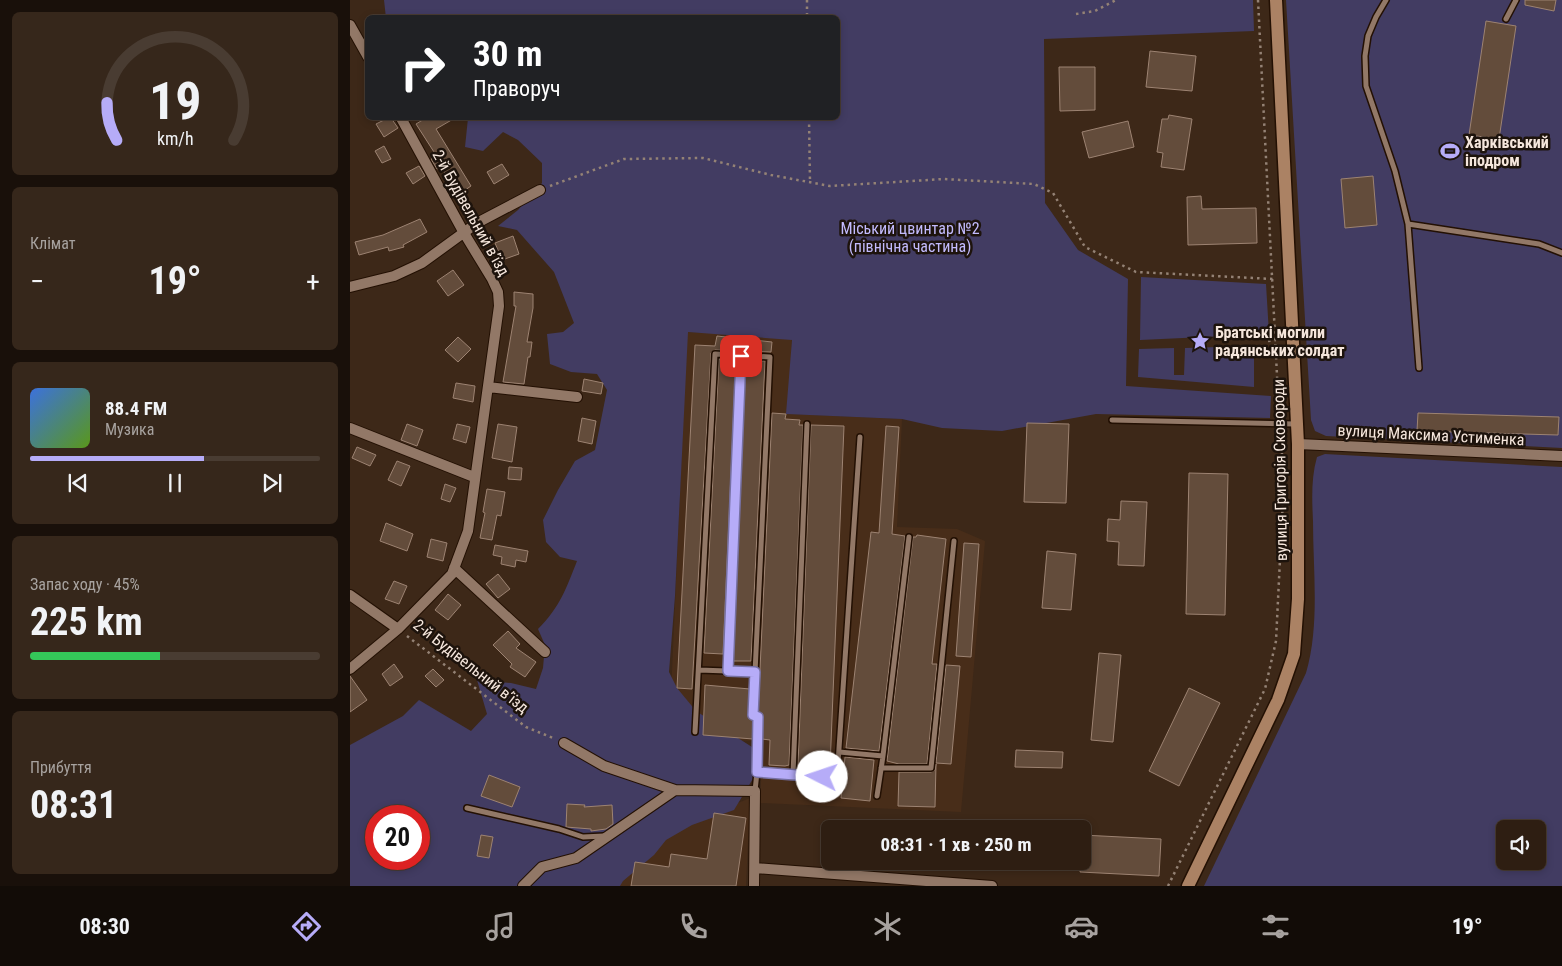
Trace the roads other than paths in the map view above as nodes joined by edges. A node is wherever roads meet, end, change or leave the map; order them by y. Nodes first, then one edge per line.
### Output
1 (1276, 0) edge
2 (1386, 0) edge
3 (1516, 0) edge
4 (1506, 19) dead end
5 (350, 25) edge
6 (365, 52) edge
7 (402, 120) edge
8 (540, 190) road end
9 (1408, 224) junction
10 (464, 233) junction
11 (1562, 253) edge
12 (350, 287) edge
13 (741, 356) junction
14 (1419, 368) dead end
15 (488, 387) junction
16 (577, 397) dead end
17 (1112, 420) dead end
18 (807, 424) dead end
19 (1297, 424) junction
20 (350, 428) edge
21 (860, 437) dead end
22 (1298, 444) junction
23 (1562, 456) edge
24 (474, 477) junction
25 (909, 537) dead end
26 (954, 541) dead end
27 (454, 568) junction
28 (350, 595) edge
29 (398, 629) junction
30 (546, 652) dead end
31 (350, 668) edge
32 (698, 670) junction
33 (728, 671) junction
34 (755, 672) junction
35 (695, 732) dead end
36 (564, 743) road end
37 (839, 752) junction
38 (883, 756) junction
39 (881, 768) junction
40 (757, 772) junction
41 (793, 775) junction
42 (675, 790) junction
43 (755, 791) junction
44 (878, 796) dead end
45 (467, 808) dead end
46 (609, 836) junction
47 (755, 868) junction
48 (523, 886) edge
49 (754, 886) edge
50 (992, 886) edge
51 (1188, 886) edge

1 - 19 street, вулиця Григорія Сковороди
2 - 9 lane
3 - 4 lane
5 - 6 street
7 - 10 street, 2-й Будівельний в’їзд
8 - 10 street
9 - 11 lane
9 - 14 lane
10 - 12 street
10 - 15 street, 2-й Будівельний в’їзд
13 - 32 lane
13 - 33 lane
13 - 34 lane
15 - 16 street
15 - 24 street, 2-й Будівельний в’їзд
17 - 19 lane
18 - 41 lane
19 - 22 street, вулиця Григорія Сковороди
20 - 24 street
21 - 37 lane
22 - 23 street, вулиця Максима Устименка
22 - 51 street, вулиця Григорія Сковороди
24 - 27 street, 2-й Будівельний в’їзд
25 - 38 lane
26 - 39 lane
27 - 29 street, 2-й Будівельний в’їзд
27 - 30 street
28 - 29 street, 2-й Будівельний в’їзд
29 - 31 street, 2-й Будівельний в’їзд
32 - 33 lane
32 - 35 lane
33 - 34 lane
34 - 40 lane
36 - 42 street
37 - 38 lane
37 - 41 lane
38 - 39 lane
39 - 44 lane
40 - 41 lane
40 - 43 lane
42 - 43 street
42 - 46 street
43 - 47 street
45 - 46 lane
46 - 48 street
47 - 49 street
47 - 50 street

